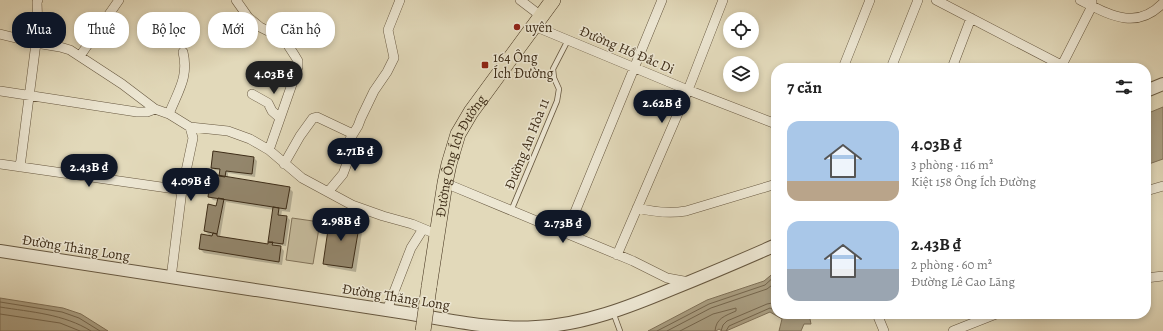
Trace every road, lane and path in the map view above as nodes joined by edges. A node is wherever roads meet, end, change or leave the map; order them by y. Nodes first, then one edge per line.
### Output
1 (38, 0) edge
2 (119, 0) edge
3 (236, 0) edge
4 (400, 0) edge
5 (520, 0) edge
6 (553, 0) edge
7 (662, 0) edge
8 (724, 0) edge
9 (870, 0) edge
10 (918, 0) edge
11 (936, 0) edge
12 (1080, 0) edge
13 (1092, 3) edge
14 (1163, 3) edge
15 (37, 12) edge
16 (971, 18) junction
17 (537, 21) junction
18 (0, 34) edge
19 (12, 37) edge
20 (568, 40) junction
21 (35, 48) edge
22 (62, 48) edge
23 (183, 52) dead end
24 (80, 56) junction
25 (845, 63) edge
26 (893, 63) edge
27 (954, 63) edge
28 (1056, 63) edge
29 (1066, 63) edge
30 (634, 68) junction
31 (1163, 84) edge
32 (1151, 89) edge
33 (688, 90) junction
34 (0, 91) edge
35 (252, 94) dead end
36 (30, 96) junction
37 (155, 109) junction
38 (169, 114) junction
39 (280, 118) junction
40 (771, 122) edge
41 (190, 127) junction
42 (353, 134) junction
43 (269, 150) junction
44 (0, 164) edge
45 (284, 164) junction
46 (20, 167) junction
47 (445, 183) junction
48 (771, 186) edge
49 (1163, 186) edge
50 (182, 190) junction
51 (1151, 190) edge
52 (328, 192) junction
53 (637, 208) junction
54 (511, 211) junction
55 (430, 232) junction
56 (566, 234) junction
57 (771, 247) edge
58 (0, 251) edge
59 (617, 255) junction
60 (1163, 276) edge
61 (1151, 277) edge
62 (171, 278) junction
63 (689, 282) junction
64 (387, 310) junction
65 (615, 317) junction
66 (879, 319) edge
67 (983, 319) edge
68 (423, 331) edge
69 (620, 331) edge
70 (884, 331) edge
71 (953, 331) edge

1 - 15 street
2 - 24 street
3 - 39 street
4 - 42 street
5 - 17 street, Đường Hồ Đắc Di
6 - 17 main road, Đường Ông Ích Đường
7 - 30 street
8 - 33 street
9 - 25 street
10 - 26 street
11 - 16 street
12 - 13 street
13 - 14 street
13 - 29 street
16 - 27 street
16 - 28 street
17 - 20 street, Đường Hồ Đắc Di
17 - 47 main road, Đường Ông Ích Đường
18 - 19 street
20 - 30 street, Đường Hồ Đắc Di
20 - 54 lane, Đường An Hòa 11
21 - 36 street
22 - 24 street
23 - 38 street
24 - 37 street
30 - 33 street, Đường Hồ Đắc Di
30 - 56 street
31 - 32 street
33 - 40 street, Đường Hồ Đắc Di
33 - 53 street
34 - 36 street
35 - 39 street
36 - 37 street
36 - 46 street
37 - 38 street
38 - 41 street
39 - 43 street
41 - 43 street
41 - 50 street
42 - 45 street
42 - 52 street
43 - 45 street
44 - 46 street
45 - 52 street
46 - 50 street
47 - 54 street
47 - 55 main road, Đường Ông Ích Đường
48 - 53 street
49 - 51 street
50 - 62 street
52 - 55 street
53 - 59 street
54 - 56 street
55 - 64 street
55 - 68 main road, Đường Ông Ích Đường, bridge
56 - 59 street
57 - 63 street, Đường Thăng Long
58 - 62 street, Đường Thăng Long
59 - 63 street
60 - 61 street
62 - 64 street, Đường Thăng Long
63 - 65 street, Đường Thăng Long
64 - 65 street, Đường Thăng Long
65 - 69 lane
66 - 70 street
67 - 71 street

